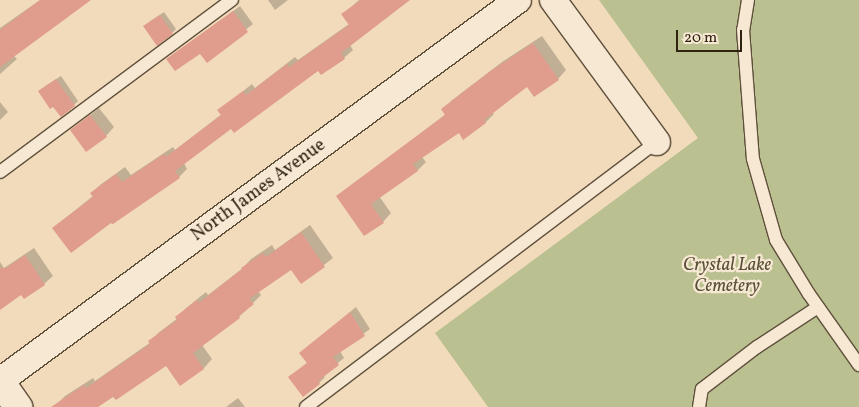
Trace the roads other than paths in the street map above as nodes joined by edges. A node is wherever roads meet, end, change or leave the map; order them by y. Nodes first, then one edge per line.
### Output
1 (232, 0) edge
2 (518, 0) edge
3 (553, 0) edge
4 (748, 0) edge
5 (657, 142) joint
6 (0, 172) edge
7 (818, 307) junction
8 (859, 365) edge
9 (0, 381) edge
10 (18, 407) edge
11 (306, 407) edge
12 (699, 407) edge

1 - 6 lane
2 - 9 street, North James Avenue
3 - 5 street
4 - 7 lane
5 - 11 lane
7 - 8 lane
7 - 12 lane
9 - 10 street

